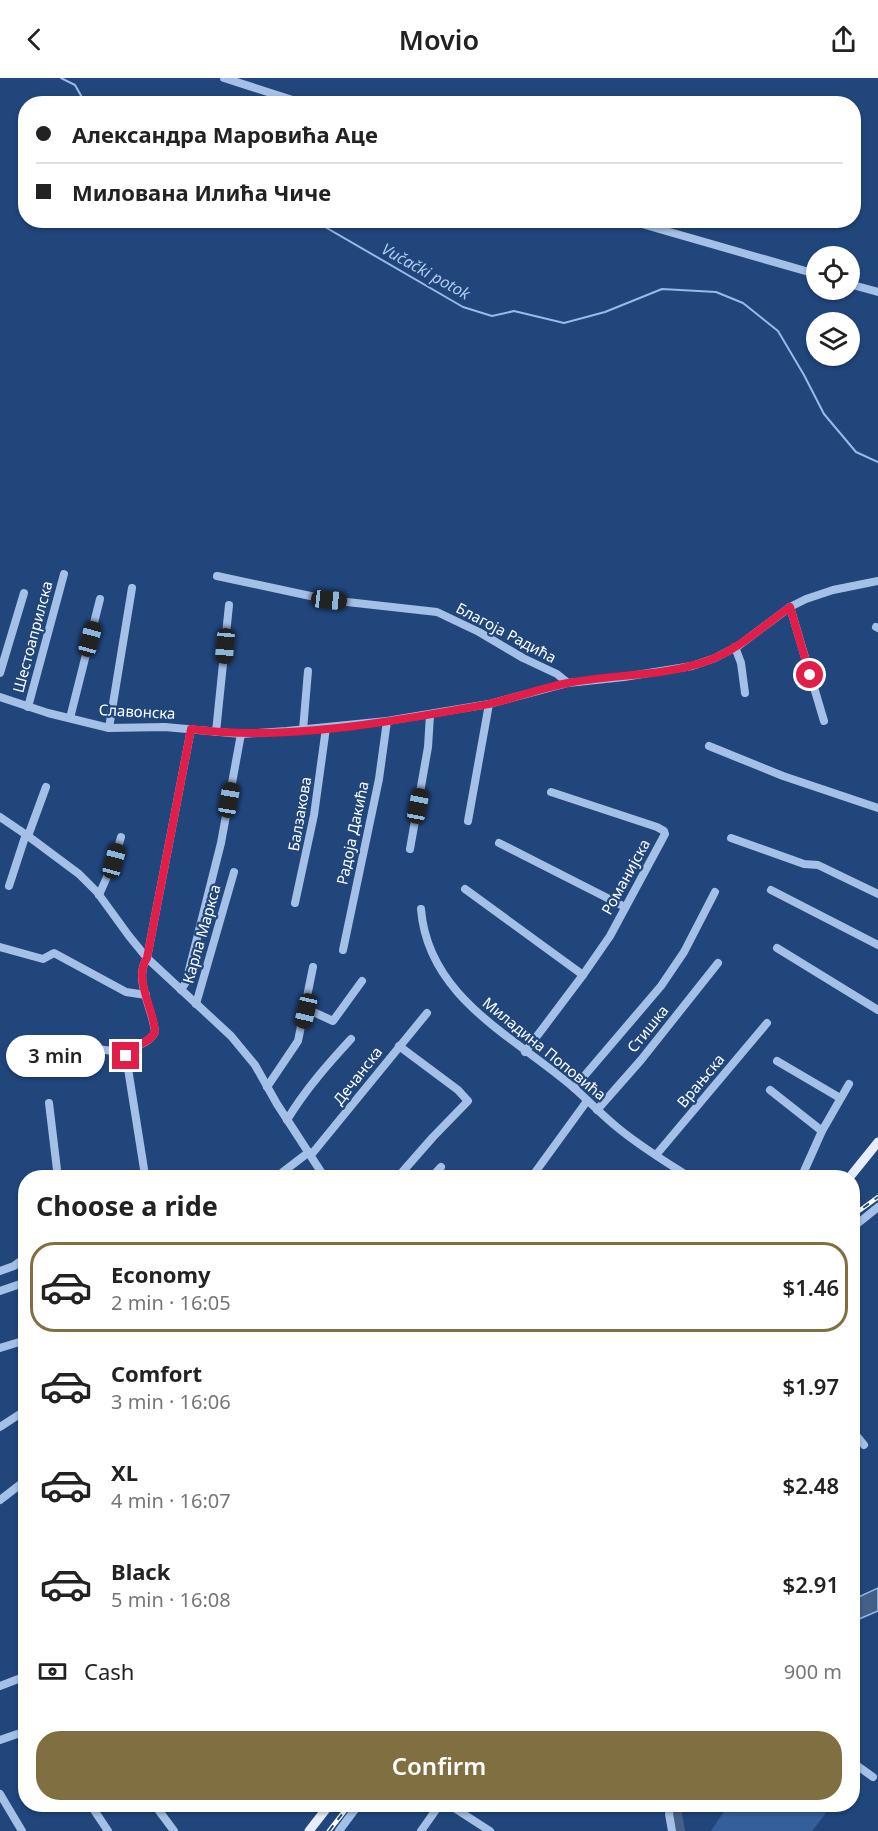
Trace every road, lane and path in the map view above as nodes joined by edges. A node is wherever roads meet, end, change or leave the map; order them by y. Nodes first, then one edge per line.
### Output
1 (224, 78) edge
2 (237, 80) edge
3 (282, 96) edge
4 (656, 228) edge
5 (806, 271) edge
6 (860, 287) edge
7 (878, 292) edge
8 (64, 574) dead end
9 (217, 576) dead end
10 (878, 580) edge
11 (132, 588) dead end
12 (24, 593) dead end
13 (100, 599) dead end
14 (229, 606) dead end
15 (790, 607) junction
16 (735, 647) junction
17 (308, 671) dead end
18 (0, 673) edge
19 (568, 683) junction
20 (745, 693) dead end
21 (0, 697) edge
22 (489, 704) junction
23 (28, 707) junction
24 (430, 714) junction
25 (70, 718) junction
26 (387, 721) junction
27 (824, 721) dead end
28 (109, 728) junction
29 (326, 728) junction
30 (191, 729) junction
31 (303, 730) junction
32 (216, 732) junction
33 (241, 734) junction
34 (710, 746) dead end
35 (46, 787) dead end
36 (551, 792) dead end
37 (878, 808) edge
38 (0, 817) edge
39 (468, 821) dead end
40 (27, 835) junction
41 (121, 837) dead end
42 (731, 838) dead end
43 (499, 843) dead end
44 (410, 849) dead end
45 (234, 872) dead end
46 (9, 886) dead end
47 (465, 889) dead end
48 (771, 890) dead end
49 (715, 892) dead end
50 (878, 894) edge
51 (99, 895) junction
52 (295, 903) dead end
53 (625, 907) junction
54 (421, 909) dead end
55 (878, 945) edge
56 (0, 947) edge
57 (777, 948) dead end
58 (343, 950) dead end
59 (147, 958) junction
60 (718, 963) dead end
61 (313, 967) dead end
62 (584, 975) junction
63 (362, 981) dead end
64 (181, 990) junction
65 (146, 995) junction
66 (196, 1004) junction
67 (878, 1010) edge
68 (306, 1011) junction
69 (427, 1013) dead end
70 (766, 1023) dead end
71 (351, 1039) dead end
72 (76, 1046) dead end
73 (399, 1046) junction
74 (525, 1052) junction
75 (127, 1053) junction
76 (777, 1061) dead end
77 (849, 1084) dead end
78 (267, 1087) junction
79 (574, 1088) junction
80 (770, 1090) dead end
81 (840, 1098) junction
82 (587, 1101) junction
83 (49, 1103) dead end
84 (597, 1110) junction
85 (287, 1120) junction
86 (822, 1131) junction
87 (878, 1142) edge
88 (310, 1154) junction
89 (656, 1155) junction
90 (441, 1167) dead end
91 (144, 1169) dead end
92 (57, 1170) edge
93 (287, 1170) edge
94 (320, 1170) edge
95 (405, 1170) edge
96 (438, 1170) edge
97 (537, 1170) edge
98 (679, 1170) edge
99 (805, 1170) edge
100 (855, 1170) edge
101 (878, 1207) edge
102 (860, 1222) edge
103 (18, 1263) edge
104 (0, 1271) edge
105 (18, 1285) edge
106 (0, 1291) edge
107 (18, 1342) edge
108 (0, 1348) edge
109 (18, 1415) edge
110 (0, 1427) edge
111 (860, 1440) edge
112 (864, 1445) dead end
113 (18, 1486) edge
114 (0, 1500) edge
115 (18, 1679) edge
116 (0, 1686) edge
117 (18, 1734) edge
118 (0, 1740) edge
119 (860, 1768) edge
120 (873, 1777) dead end
121 (0, 1794) edge
122 (95, 1812) edge
123 (160, 1812) edge
124 (324, 1812) edge
125 (353, 1812) edge
126 (434, 1812) edge
127 (460, 1812) edge
128 (669, 1812) edge
129 (22, 1831) edge
130 (108, 1831) edge
131 (174, 1831) edge
132 (309, 1831) edge
133 (339, 1831) edge
134 (421, 1831) edge
135 (489, 1831) edge
136 (672, 1831) edge

1 - 2 street
2 - 3 street
4 - 5 street
6 - 7 street
8 - 23 street, Шестоаприлска
9 - 19 street, Благоја Радића
10 - 15 street, Славонска
11 - 28 street
12 - 18 street
13 - 25 street
14 - 32 street
15 - 16 street, Славонска
15 - 27 street
16 - 19 street, Славонска
16 - 20 street
17 - 31 street
19 - 22 street, Славонска
21 - 23 street, Славонска
22 - 24 street, Славонска
22 - 39 street
23 - 25 street, Славонска
24 - 26 street, Славонска
24 - 44 street
25 - 28 street, Славонска
26 - 29 street, Славонска
26 - 58 street, Радоја Дакића
28 - 30 street, Славонска
29 - 31 street, Славонска
29 - 52 street, Балзакова
30 - 32 street, Славонска
30 - 59 street
31 - 33 street, Славонска
32 - 33 street, Славонска
33 - 64 street
34 - 37 street
35 - 40 street
36 - 53 street, Романијска
38 - 40 street, Карла Маркса
40 - 46 street
40 - 51 street, Карла Маркса
41 - 51 street
42 - 50 street
43 - 53 street
45 - 66 street, Карла Маркса
47 - 62 street
48 - 55 street
49 - 79 street
51 - 59 street, Карла Маркса
53 - 62 street, Романијска
54 - 74 street, Миладина Поповића
56 - 65 street
57 - 67 street
59 - 64 street, Карла Маркса
59 - 65 street
60 - 84 street, Стишка
61 - 68 street
62 - 74 street, Романијска
63 - 68 street
64 - 66 street, Карла Маркса
65 - 75 street
66 - 78 street, Карла Маркса
68 - 78 street
69 - 73 street, Дечанска
70 - 89 street, Врањска
71 - 85 street
72 - 75 street
73 - 88 street, Дечанска
73 - 95 street
74 - 79 street, Миладина Поповића
75 - 91 street
76 - 81 street
77 - 81 street
78 - 85 street, Карла Маркса
79 - 82 street, Миладина Поповића
80 - 86 street
81 - 86 street
82 - 84 street, Миладина Поповића
82 - 97 street
83 - 92 street
84 - 89 street, Миладина Поповића
85 - 88 street, Карла Маркса
86 - 99 street
87 - 100 main road
88 - 93 street
88 - 94 street, Карла Маркса
89 - 98 street, Миладина Поповића
90 - 96 street
101 - 102 street
103 - 104 street
105 - 106 street
107 - 108 street
109 - 110 street
111 - 112 street
113 - 114 street
115 - 116 street
117 - 118 street
119 - 120 street
121 - 129 street
122 - 130 street
123 - 131 street
124 - 132 main road
125 - 133 street
126 - 134 street
127 - 135 street
128 - 136 street

